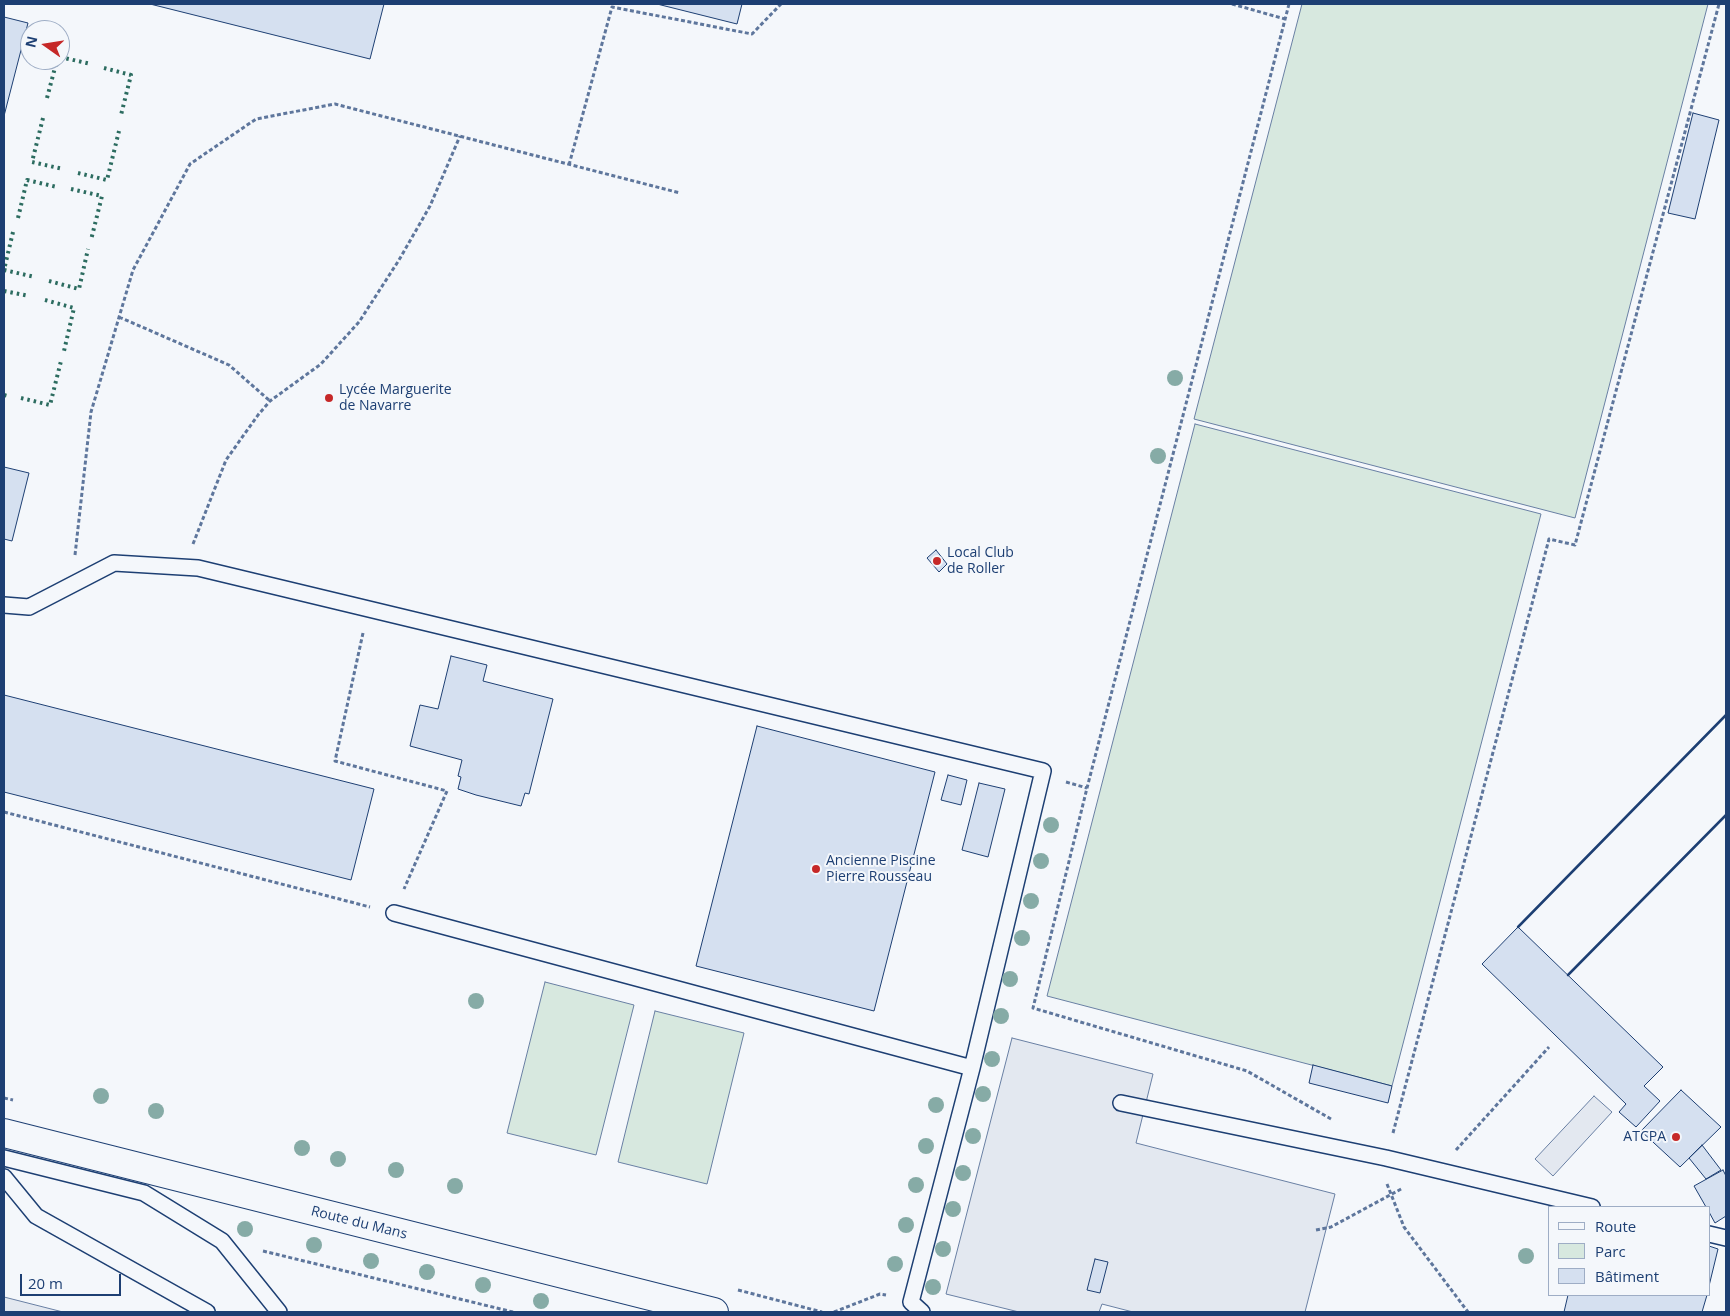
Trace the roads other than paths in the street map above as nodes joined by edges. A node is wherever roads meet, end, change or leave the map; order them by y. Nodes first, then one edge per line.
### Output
1 (4, 605) edge
2 (394, 913) road end
3 (972, 1068) junction
4 (1120, 1103) dead end
5 (4, 1133) edge
6 (4, 1158) edge
7 (4, 1177) edge
8 (1588, 1206) edge
9 (1710, 1234) edge
10 (1726, 1238) edge
11 (916, 1307) edge
12 (207, 1312) edge
13 (279, 1312) edge
14 (714, 1312) edge

1 - 3 lane
2 - 3 lane
3 - 11 lane
4 - 8 lane
5 - 14 main road, Route du Mans
6 - 13 lane
7 - 12 lane
9 - 10 lane

